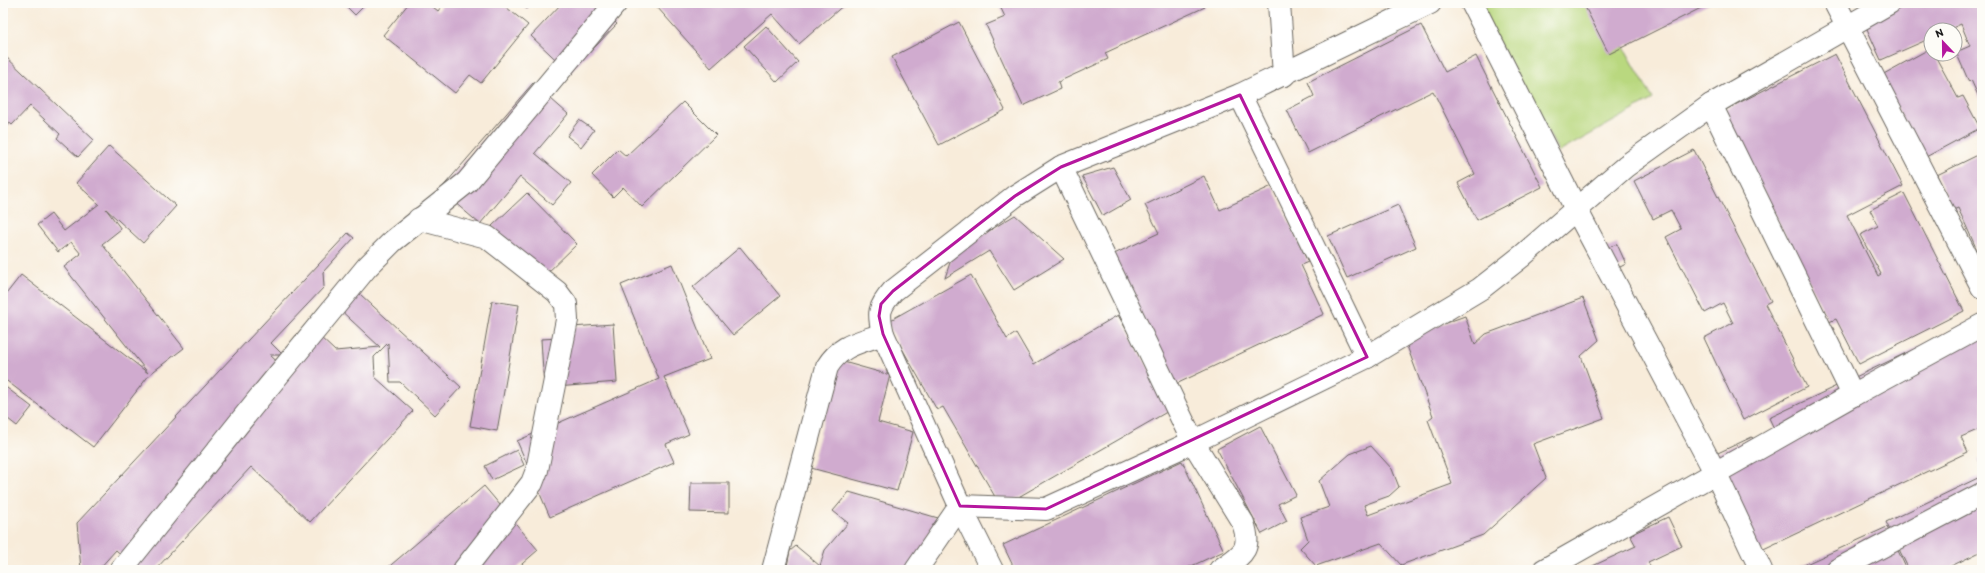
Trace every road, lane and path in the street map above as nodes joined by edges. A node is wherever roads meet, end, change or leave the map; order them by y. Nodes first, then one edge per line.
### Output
1 (616, 3) edge
2 (1279, 3) edge
3 (1430, 3) edge
4 (1472, 3) edge
5 (1835, 3) edge
6 (1889, 3) edge
7 (1848, 26) junction
8 (1284, 75) junction
9 (1240, 95) junction
10 (1711, 105) junction
11 (1061, 167) junction
12 (1576, 209) junction
13 (420, 219) junction
14 (1982, 287) edge
15 (1982, 325) edge
16 (883, 334) junction
17 (1368, 357) junction
18 (1853, 395) junction
19 (1194, 442) junction
20 (1716, 474) junction
21 (1982, 494) edge
22 (960, 506) junction
23 (121, 570) edge
24 (464, 570) edge
25 (773, 570) edge
26 (916, 570) edge
27 (992, 570) edge
28 (1220, 570) edge
29 (1544, 570) edge
30 (1760, 570) edge
31 (1837, 570) edge

1 - 13 street
2 - 8 street
3 - 8 street
4 - 12 street
5 - 7 street
6 - 7 street
7 - 10 street
7 - 14 street
8 - 9 street
9 - 11 street
9 - 17 street
10 - 12 street
10 - 18 street
11 - 16 street
11 - 19 street
12 - 17 street
12 - 20 street
13 - 23 street
13 - 24 street
15 - 18 street
16 - 22 street
16 - 25 street
17 - 19 street
18 - 20 street
19 - 22 street
19 - 28 street
20 - 29 street
20 - 30 street
21 - 31 street
22 - 26 street
22 - 27 street

